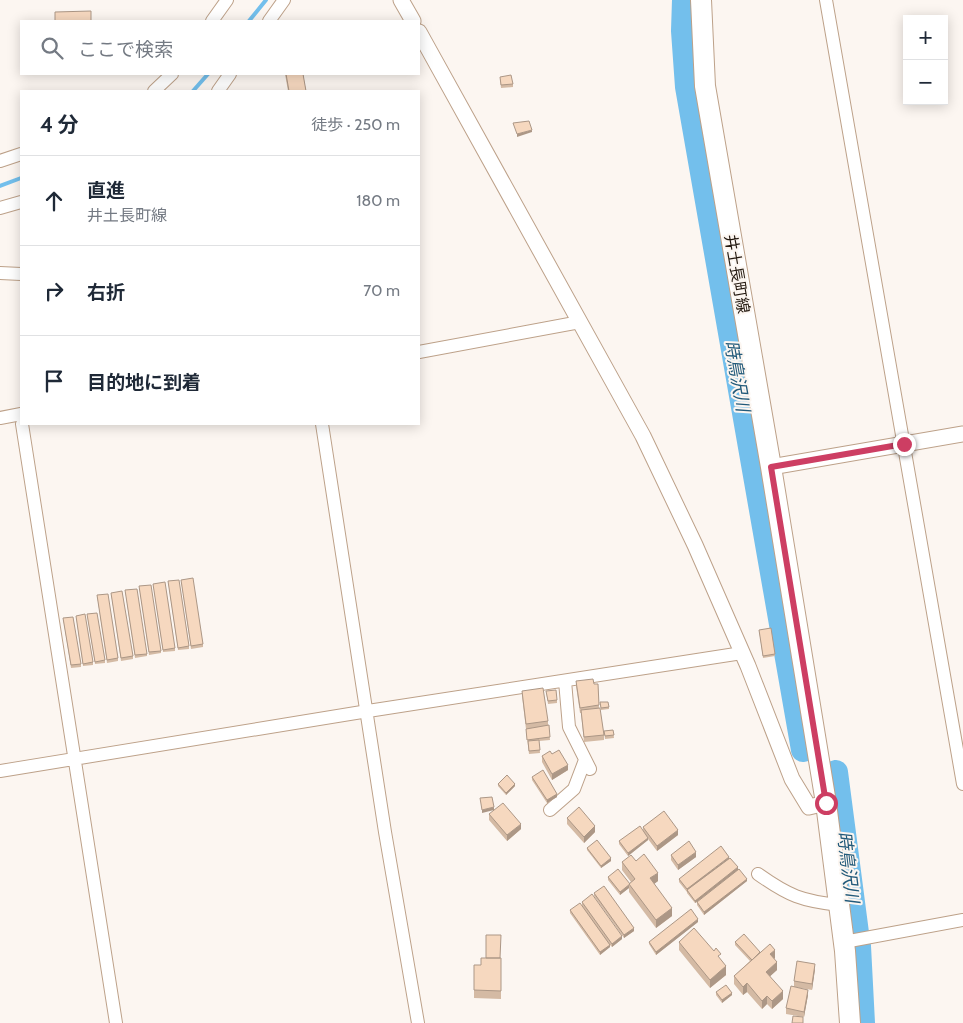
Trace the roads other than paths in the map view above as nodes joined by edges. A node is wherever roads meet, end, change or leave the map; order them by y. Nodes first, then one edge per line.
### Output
1 (227, 0) edge
2 (284, 0) edge
3 (401, 0) edge
4 (701, 0) edge
5 (826, 0) edge
6 (213, 20) edge
7 (269, 20) edge
8 (412, 20) edge
9 (420, 34) edge
10 (171, 75) edge
11 (229, 75) edge
12 (155, 90) edge
13 (219, 90) edge
14 (20, 154) edge
15 (0, 161) edge
16 (20, 202) edge
17 (0, 208) edge
18 (0, 274) edge
19 (20, 274) edge
20 (580, 322) junction
21 (420, 352) edge
22 (0, 418) edge
23 (20, 418) edge
24 (22, 425) edge
25 (322, 425) edge
26 (963, 434) edge
27 (904, 444) junction
28 (771, 467) junction
29 (742, 653) junction
30 (565, 681) junction
31 (368, 711) junction
32 (75, 759) junction
33 (0, 771) edge
34 (963, 784) edge
35 (826, 803) junction
36 (550, 810) dead end
37 (758, 874) dead end
38 (839, 905) junction
39 (963, 920) edge
40 (844, 942) junction
41 (116, 1023) edge
42 (418, 1023) edge
43 (850, 1023) edge

1 - 6 street
2 - 7 street
3 - 8 street
4 - 28 main road, 井土長町線
5 - 27 street
9 - 20 street
10 - 12 street
11 - 13 street
14 - 15 street
16 - 17 street
18 - 19 street
20 - 21 street
20 - 29 street
22 - 23 street
24 - 32 street
25 - 31 street
26 - 27 street
27 - 28 street
27 - 34 street
28 - 35 main road, 井土長町線
29 - 30 street
29 - 35 street
30 - 31 street
30 - 36 street
31 - 32 street
31 - 42 street
32 - 33 street
32 - 41 street
35 - 38 main road, 井土長町線
37 - 38 street
38 - 40 main road, 井土長町線
39 - 40 street
40 - 43 main road, 井土長町線

